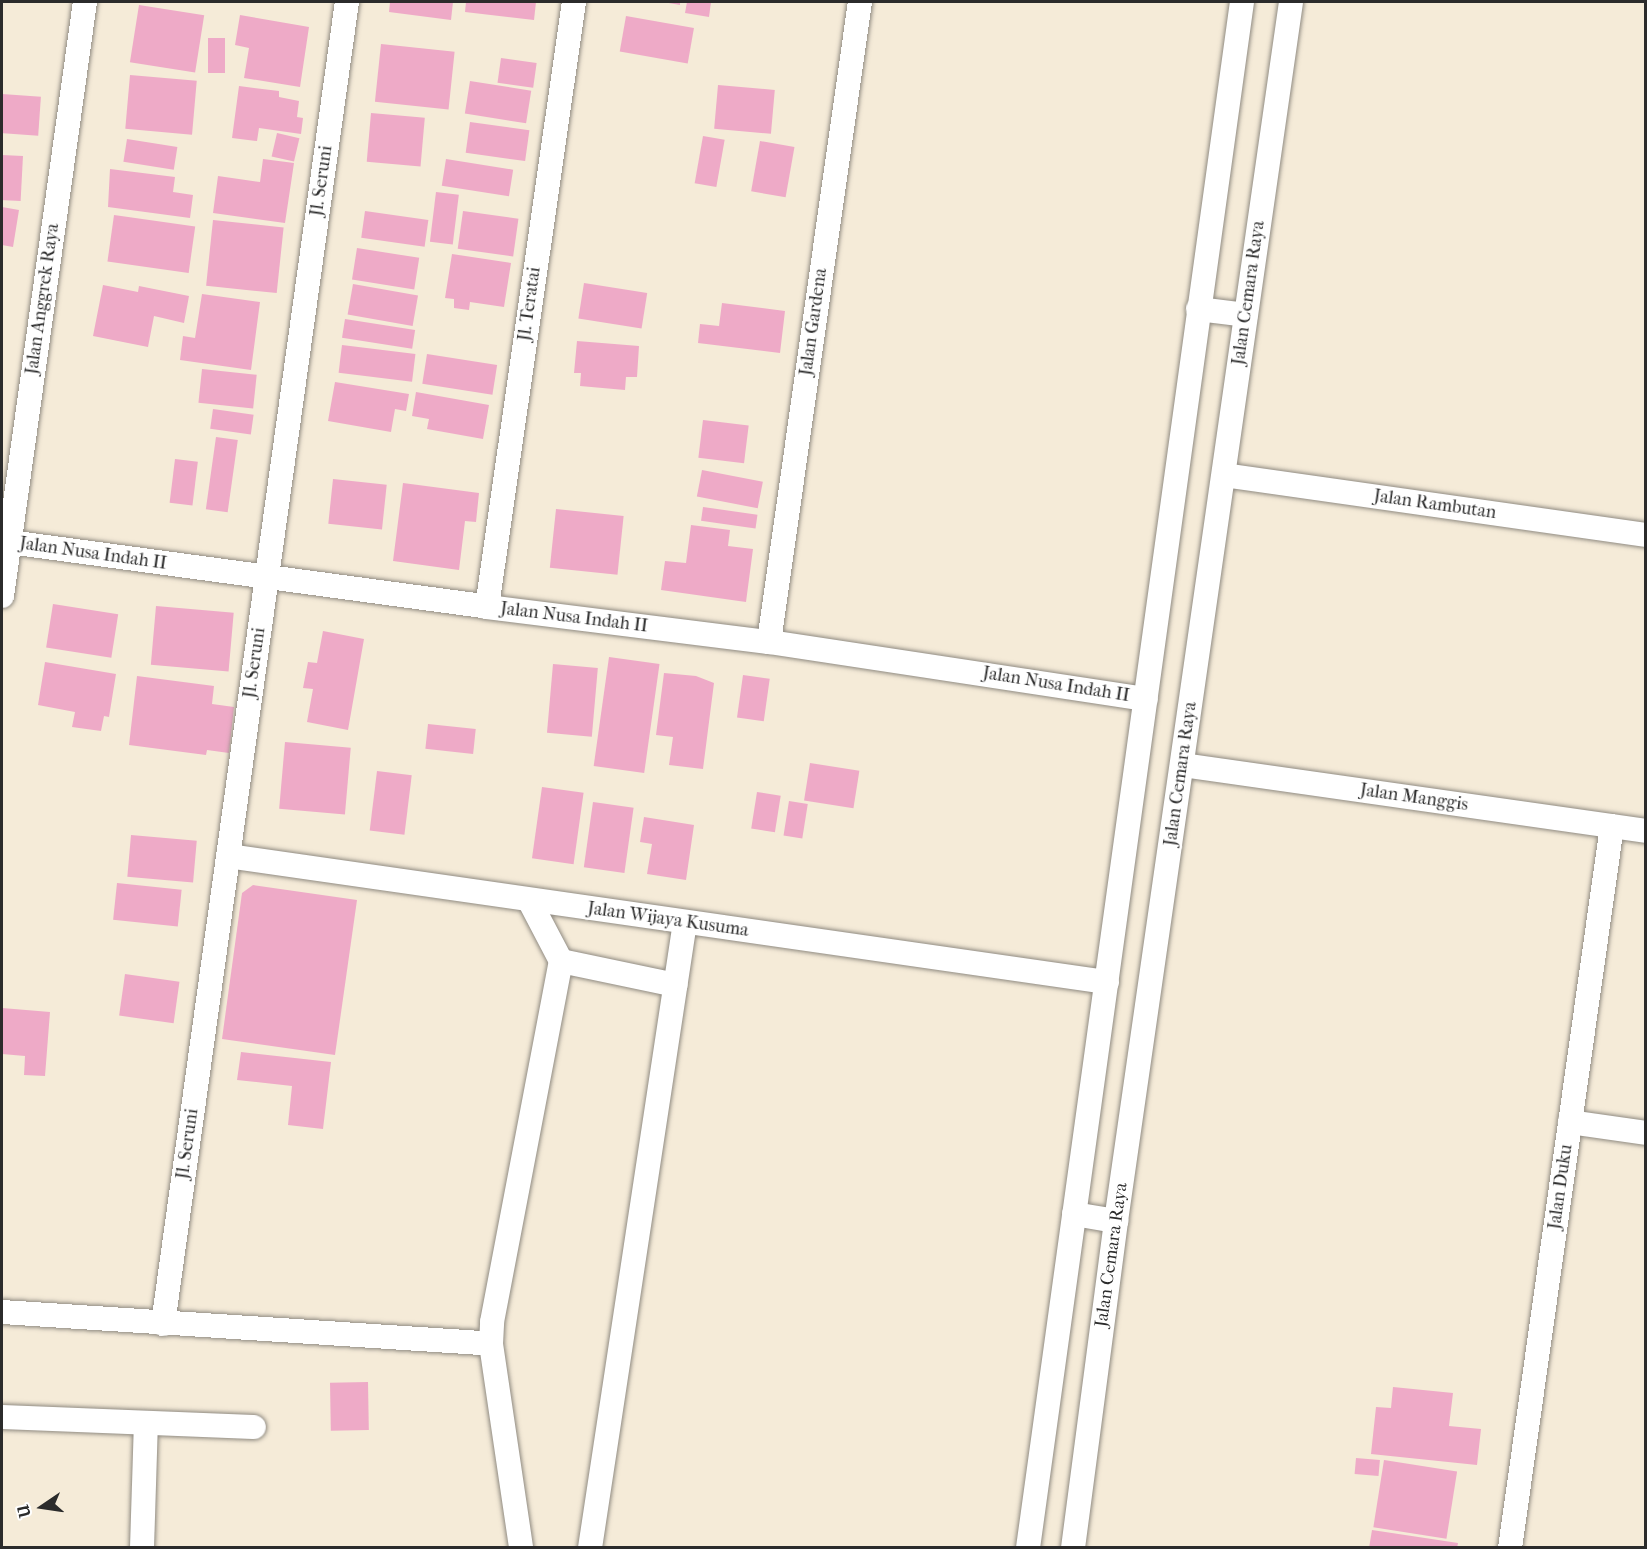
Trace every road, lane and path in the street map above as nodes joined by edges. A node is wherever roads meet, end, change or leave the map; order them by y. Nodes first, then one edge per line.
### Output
1 (85, 2) edge
2 (347, 2) edge
3 (574, 2) edge
4 (860, 2) edge
5 (1242, 2) edge
6 (1291, 2) edge
7 (1198, 309) junction
8 (1246, 315) junction
9 (1224, 475) junction
10 (1646, 534) edge
11 (5, 542) edge
12 (266, 577) junction
13 (2, 596) edge
14 (487, 608) junction
15 (769, 642) junction
16 (1146, 699) junction
17 (1183, 765) junction
18 (1612, 826) junction
19 (1646, 831) edge
20 (228, 856) junction
21 (529, 900) junction
22 (685, 922) junction
23 (561, 961) junction
24 (1107, 982) junction
25 (676, 985) junction
26 (1570, 1122) junction
27 (1646, 1133) edge
28 (1074, 1214) junction
29 (1116, 1221) junction
30 (2, 1312) edge
31 (163, 1324) junction
32 (491, 1344) junction
33 (2, 1417) edge
34 (146, 1424) junction
35 (254, 1427) dead end
36 (142, 1548) edge
37 (521, 1548) edge
38 (590, 1548) edge
39 (1028, 1548) edge
40 (1073, 1548) edge
41 (1510, 1548) edge

1 - 11 street, Jalan Anggrek Raya
2 - 12 street, Jl. Seruni
3 - 14 street, Jl. Teratai
4 - 15 street, Jalan Gardena
5 - 7 street
6 - 8 street, Jalan Cemara Raya
7 - 8 street
7 - 16 street
8 - 9 street, Jalan Cemara Raya
9 - 10 street, Jalan Rambutan
9 - 17 street, Jalan Cemara Raya
11 - 12 street, Jalan Nusa Indah II
11 - 13 street, Jalan Anggrek Raya
12 - 14 street, Jalan Nusa Indah II
12 - 20 street, Jl. Seruni
14 - 15 street, Jalan Nusa Indah II
15 - 16 street, Jalan Nusa Indah II
16 - 24 street
17 - 18 street, Jalan Manggis
17 - 29 street, Jalan Cemara Raya
18 - 19 street, Jalan Manggis
18 - 26 street, Jalan Duku
20 - 21 street, Jalan Wijaya Kusuma
20 - 31 street, Jl. Seruni
21 - 22 street, Jalan Wijaya Kusuma
21 - 23 street
22 - 24 street, Jalan Wijaya Kusuma
22 - 25 street
23 - 25 street
23 - 32 street
24 - 28 street
25 - 38 street
26 - 27 street
26 - 41 street, Jalan Duku
28 - 29 street
28 - 39 street
29 - 40 street, Jalan Cemara Raya
30 - 31 street
31 - 32 street
32 - 37 street
33 - 34 street
34 - 35 street
34 - 36 street

